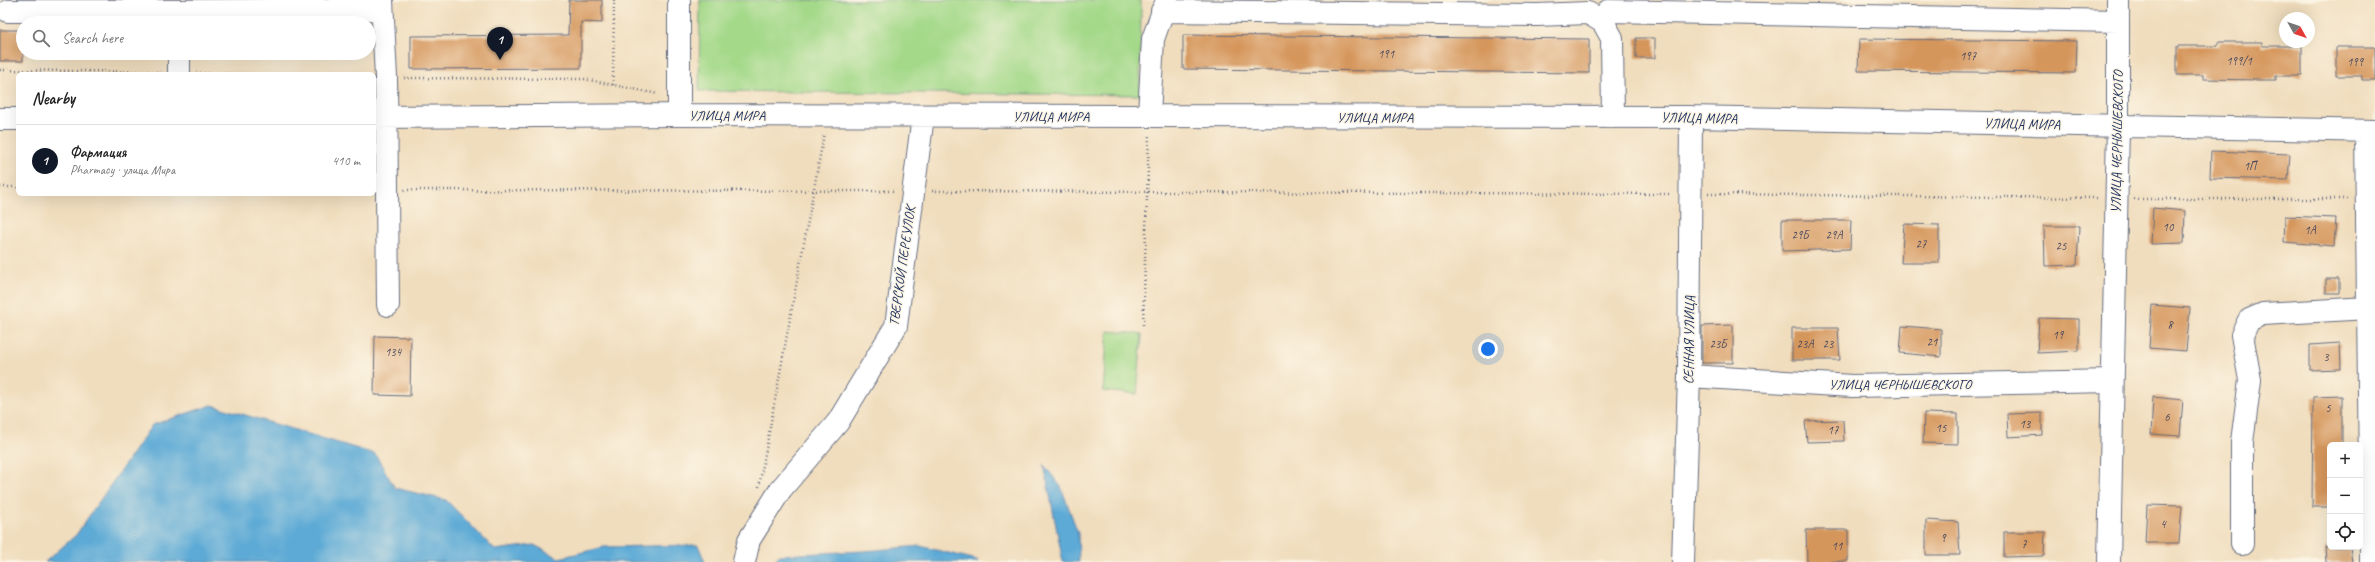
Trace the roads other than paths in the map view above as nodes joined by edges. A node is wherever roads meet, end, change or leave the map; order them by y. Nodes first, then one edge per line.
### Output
1 (679, 0) edge
2 (2118, 0) edge
3 (382, 4) edge
4 (1165, 5) edge
5 (1246, 6) edge
6 (1537, 8) edge
7 (1748, 8) edge
8 (8, 11) dead end
9 (1608, 11) edge
10 (150, 16) edge
11 (195, 16) edge
12 (2118, 21) junction
13 (679, 107) junction
14 (923, 116) junction
15 (1149, 116) junction
16 (380, 117) edge
17 (1613, 117) junction
18 (1690, 117) junction
19 (0, 119) edge
20 (16, 119) edge
21 (2118, 126) junction
22 (2371, 131) edge
23 (388, 305) dead end
24 (2368, 308) junction
25 (1689, 376) junction
26 (2112, 380) junction
27 (2372, 387) edge
28 (2373, 505) edge
29 (2242, 544) dead end
30 (744, 562) edge
31 (1683, 562) edge
32 (2110, 562) edge
33 (2371, 562) edge

1 - 13 street
2 - 12 street, УЛИЦА ЧЕРНЫШЕВСКОГО
3 - 11 street
3 - 16 street
4 - 5 street
4 - 15 street
5 - 6 street
6 - 9 street
7 - 9 street
7 - 12 street
8 - 10 street
9 - 17 street
12 - 21 street, УЛИЦА ЧЕРНЫШЕВСКОГО
13 - 14 street, УЛИЦА МИРА
13 - 16 street, УЛИЦА МИРА
14 - 15 street, УЛИЦА МИРА
14 - 30 street, ТВЕРСКОЙ ПЕРЕУЛОК
15 - 17 street, УЛИЦА МИРА
16 - 23 street
17 - 18 street, УЛИЦА МИРА
18 - 21 street, УЛИЦА МИРА
18 - 25 street, СЕННАЯ УЛИЦА
19 - 20 street
21 - 22 street, УЛИЦА МИРА
21 - 26 street, УЛИЦА ЧЕРНЫШЕВСКОГО
22 - 24 street
24 - 27 street
24 - 29 street
25 - 26 street, УЛИЦА ЧЕРНЫШЕВСКОГО
25 - 31 street, СЕННАЯ УЛИЦА
26 - 32 street, УЛИЦА ЧЕРНЫШЕВСКОГО
27 - 28 street
28 - 33 street

